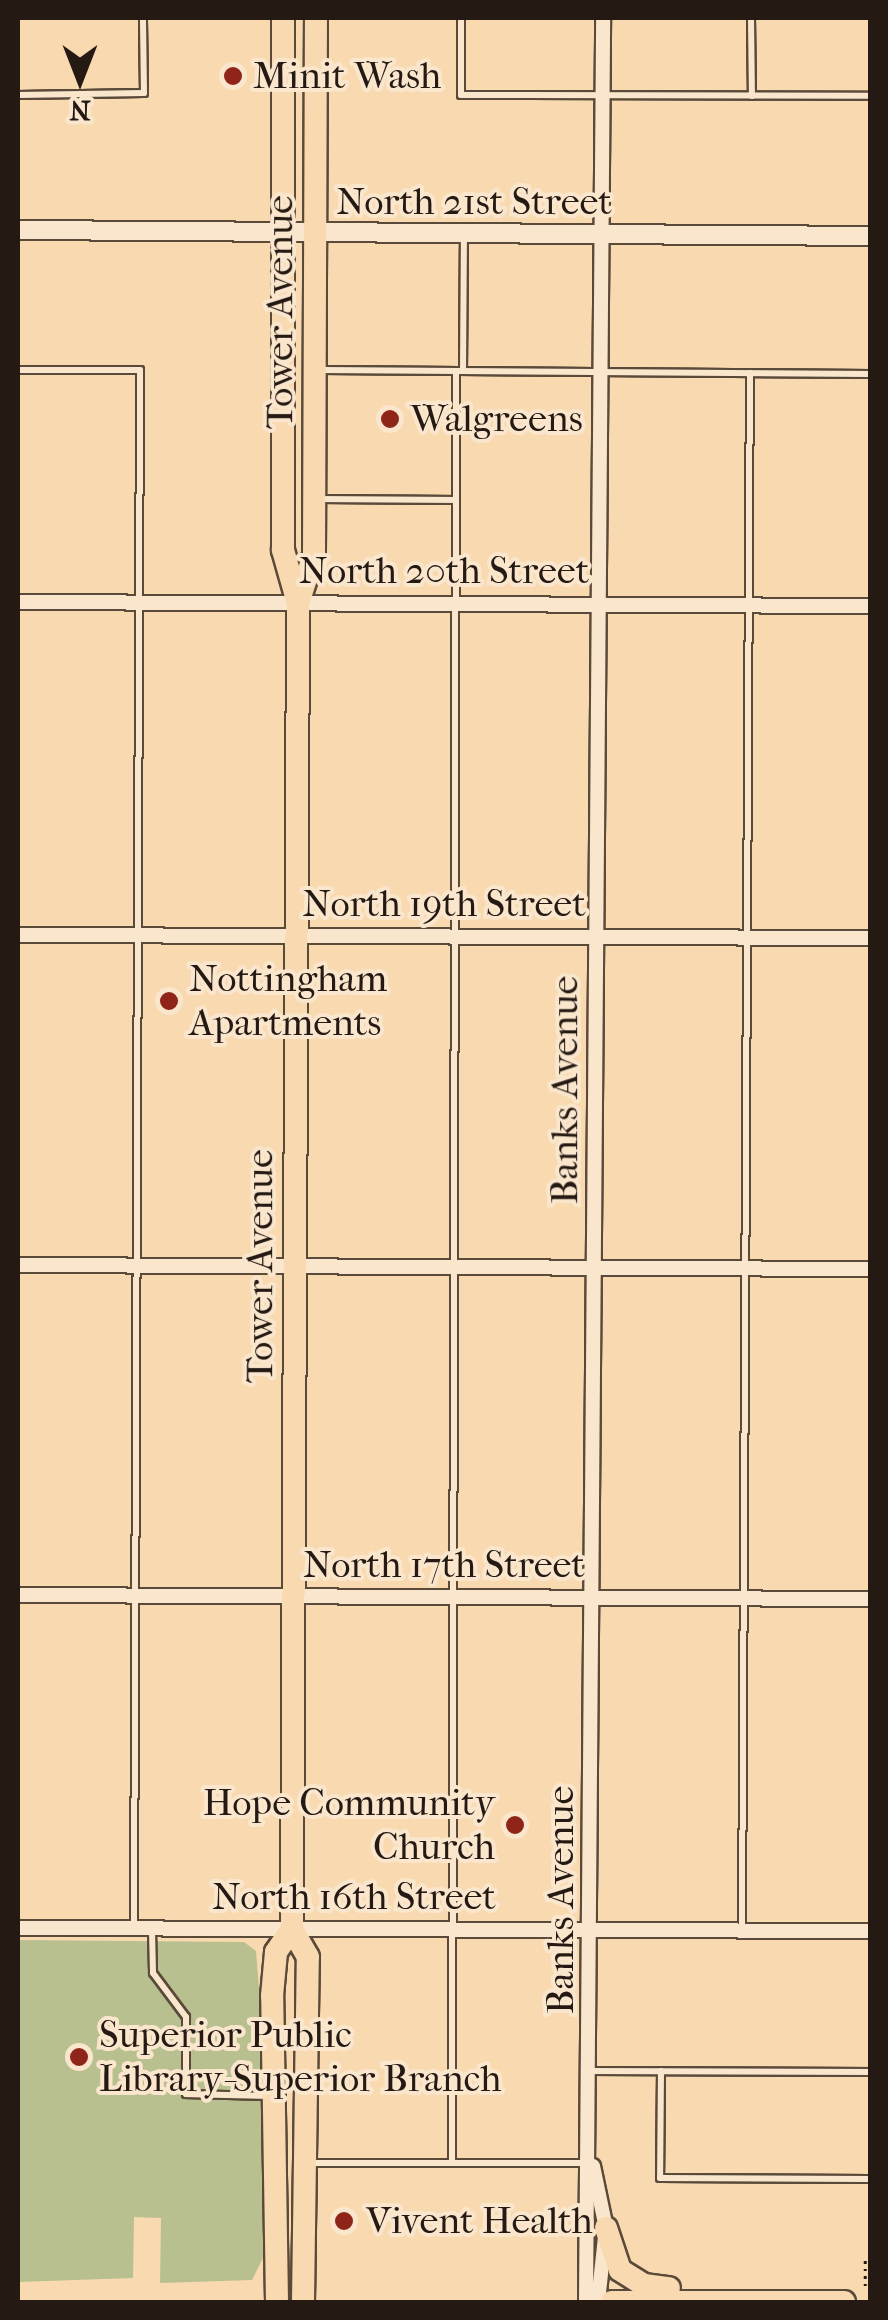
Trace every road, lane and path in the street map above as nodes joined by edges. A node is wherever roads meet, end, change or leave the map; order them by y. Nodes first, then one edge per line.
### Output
1 (143, 18) edge
2 (283, 18) edge
3 (316, 18) edge
4 (461, 18) edge
5 (603, 18) edge
6 (751, 18) edge
7 (603, 94) junction
8 (18, 95) edge
9 (752, 96) junction
10 (870, 96) edge
11 (18, 230) edge
12 (282, 232) junction
13 (315, 233) junction
14 (464, 234) junction
15 (602, 235) junction
16 (870, 236) edge
17 (18, 370) edge
18 (315, 370) junction
19 (460, 371) junction
20 (602, 372) junction
21 (750, 374) junction
22 (870, 374) edge
23 (315, 499) junction
24 (456, 500) junction
25 (18, 602) edge
26 (140, 603) junction
27 (298, 603) junction
28 (455, 604) junction
29 (600, 605) junction
30 (746, 605) junction
31 (870, 606) edge
32 (18, 935) edge
33 (136, 935) junction
34 (296, 936) junction
35 (453, 936) junction
36 (598, 937) junction
37 (746, 938) junction
38 (870, 938) edge
39 (18, 1265) edge
40 (137, 1266) junction
41 (295, 1266) junction
42 (454, 1267) junction
43 (596, 1268) junction
44 (745, 1268) junction
45 (870, 1268) edge
46 (18, 1594) edge
47 (135, 1595) junction
48 (294, 1596) junction
49 (451, 1597) junction
50 (595, 1598) junction
51 (743, 1599) junction
52 (870, 1599) edge
53 (18, 1928) edge
54 (292, 1928) junction
55 (450, 1928) junction
56 (134, 1929) junction
57 (152, 1929) junction
58 (593, 1930) junction
59 (870, 1931) edge
60 (742, 1932) junction
61 (592, 2072) junction
62 (660, 2072) junction
63 (870, 2072) edge
64 (276, 2096) junction
65 (307, 2163) junction
66 (452, 2163) junction
67 (592, 2163) junction
68 (870, 2179) edge
69 (606, 2228) junction
70 (865, 2257) dead end
71 (864, 2286) dead end
72 (801, 2300) junction
73 (278, 2302) edge
74 (303, 2302) edge
75 (586, 2302) edge
76 (598, 2302) edge
77 (612, 2302) edge
78 (844, 2302) edge

1 - 8 lane
2 - 12 main road, Tower Avenue
3 - 13 main road, Tower Avenue
4 - 7 lane
5 - 7 street, Banks Avenue
6 - 9 lane
7 - 9 lane
7 - 15 street, Banks Avenue
9 - 10 lane
11 - 12 street, North 21st Street
12 - 13 street, North 21st Street
12 - 27 main road, Tower Avenue
13 - 14 street, North 21st Street
13 - 18 main road, Tower Avenue
14 - 15 street, North 21st Street
14 - 19 lane
15 - 16 street, North 21st Street
15 - 20 street, Banks Avenue
17 - 26 lane
18 - 19 lane
18 - 23 main road, Tower Avenue
19 - 20 lane
19 - 24 lane
20 - 21 lane
20 - 29 street, Banks Avenue
21 - 22 lane
21 - 30 lane
23 - 24 lane
23 - 27 main road, Tower Avenue
24 - 28 lane
25 - 26 street, North 20th Street
26 - 27 street, North 20th Street
26 - 33 lane
27 - 28 street, North 20th Street
27 - 34 main road, Tower Avenue
28 - 29 street, North 20th Street
28 - 35 lane
29 - 30 street, North 20th Street
29 - 36 street, Banks Avenue
30 - 31 street, North 20th Street
30 - 37 lane
32 - 33 street, North 19th Street
33 - 34 street, North 19th Street
33 - 40 lane
34 - 35 street, North 19th Street
34 - 41 main road, Tower Avenue
35 - 36 street, North 19th Street
35 - 42 lane
36 - 37 street, North 19th Street
36 - 43 street, Banks Avenue
37 - 38 street, North 19th Street
37 - 44 lane
39 - 40 street
40 - 41 street
40 - 47 lane
41 - 42 street
41 - 48 main road, Tower Avenue
42 - 43 street
42 - 49 lane
43 - 44 street
43 - 50 street, Banks Avenue
44 - 45 street
44 - 51 lane
46 - 47 street, North 17th Street
47 - 48 street, North 17th Street
47 - 56 lane
48 - 49 street, North 17th Street
48 - 54 main road, Tower Avenue
49 - 50 street, North 17th Street
49 - 55 lane
50 - 51 street, North 17th Street
50 - 58 street, Banks Avenue
51 - 52 street, North 17th Street
51 - 60 lane
53 - 56 street, North 16th Street
54 - 55 street, North 16th Street
54 - 57 street, North 16th Street
54 - 64 main road, Tower Avenue
54 - 65 main road, Tower Avenue
55 - 58 street, North 16th Street
55 - 66 lane
56 - 57 street, North 16th Street
57 - 64 lane
58 - 60 street, North 16th Street
58 - 61 street, Banks Avenue
59 - 60 street, North 16th Street
61 - 62 lane
61 - 67 street, Banks Avenue
62 - 63 lane
62 - 68 lane
64 - 73 main road, Tower Avenue
65 - 66 lane
65 - 74 main road, Tower Avenue
66 - 67 lane
67 - 69 street, Banks Avenue
67 - 75 street, Banks Avenue
69 - 72 main road
69 - 76 street, Banks Avenue
70 - 71 path
72 - 77 main road
72 - 78 main road

